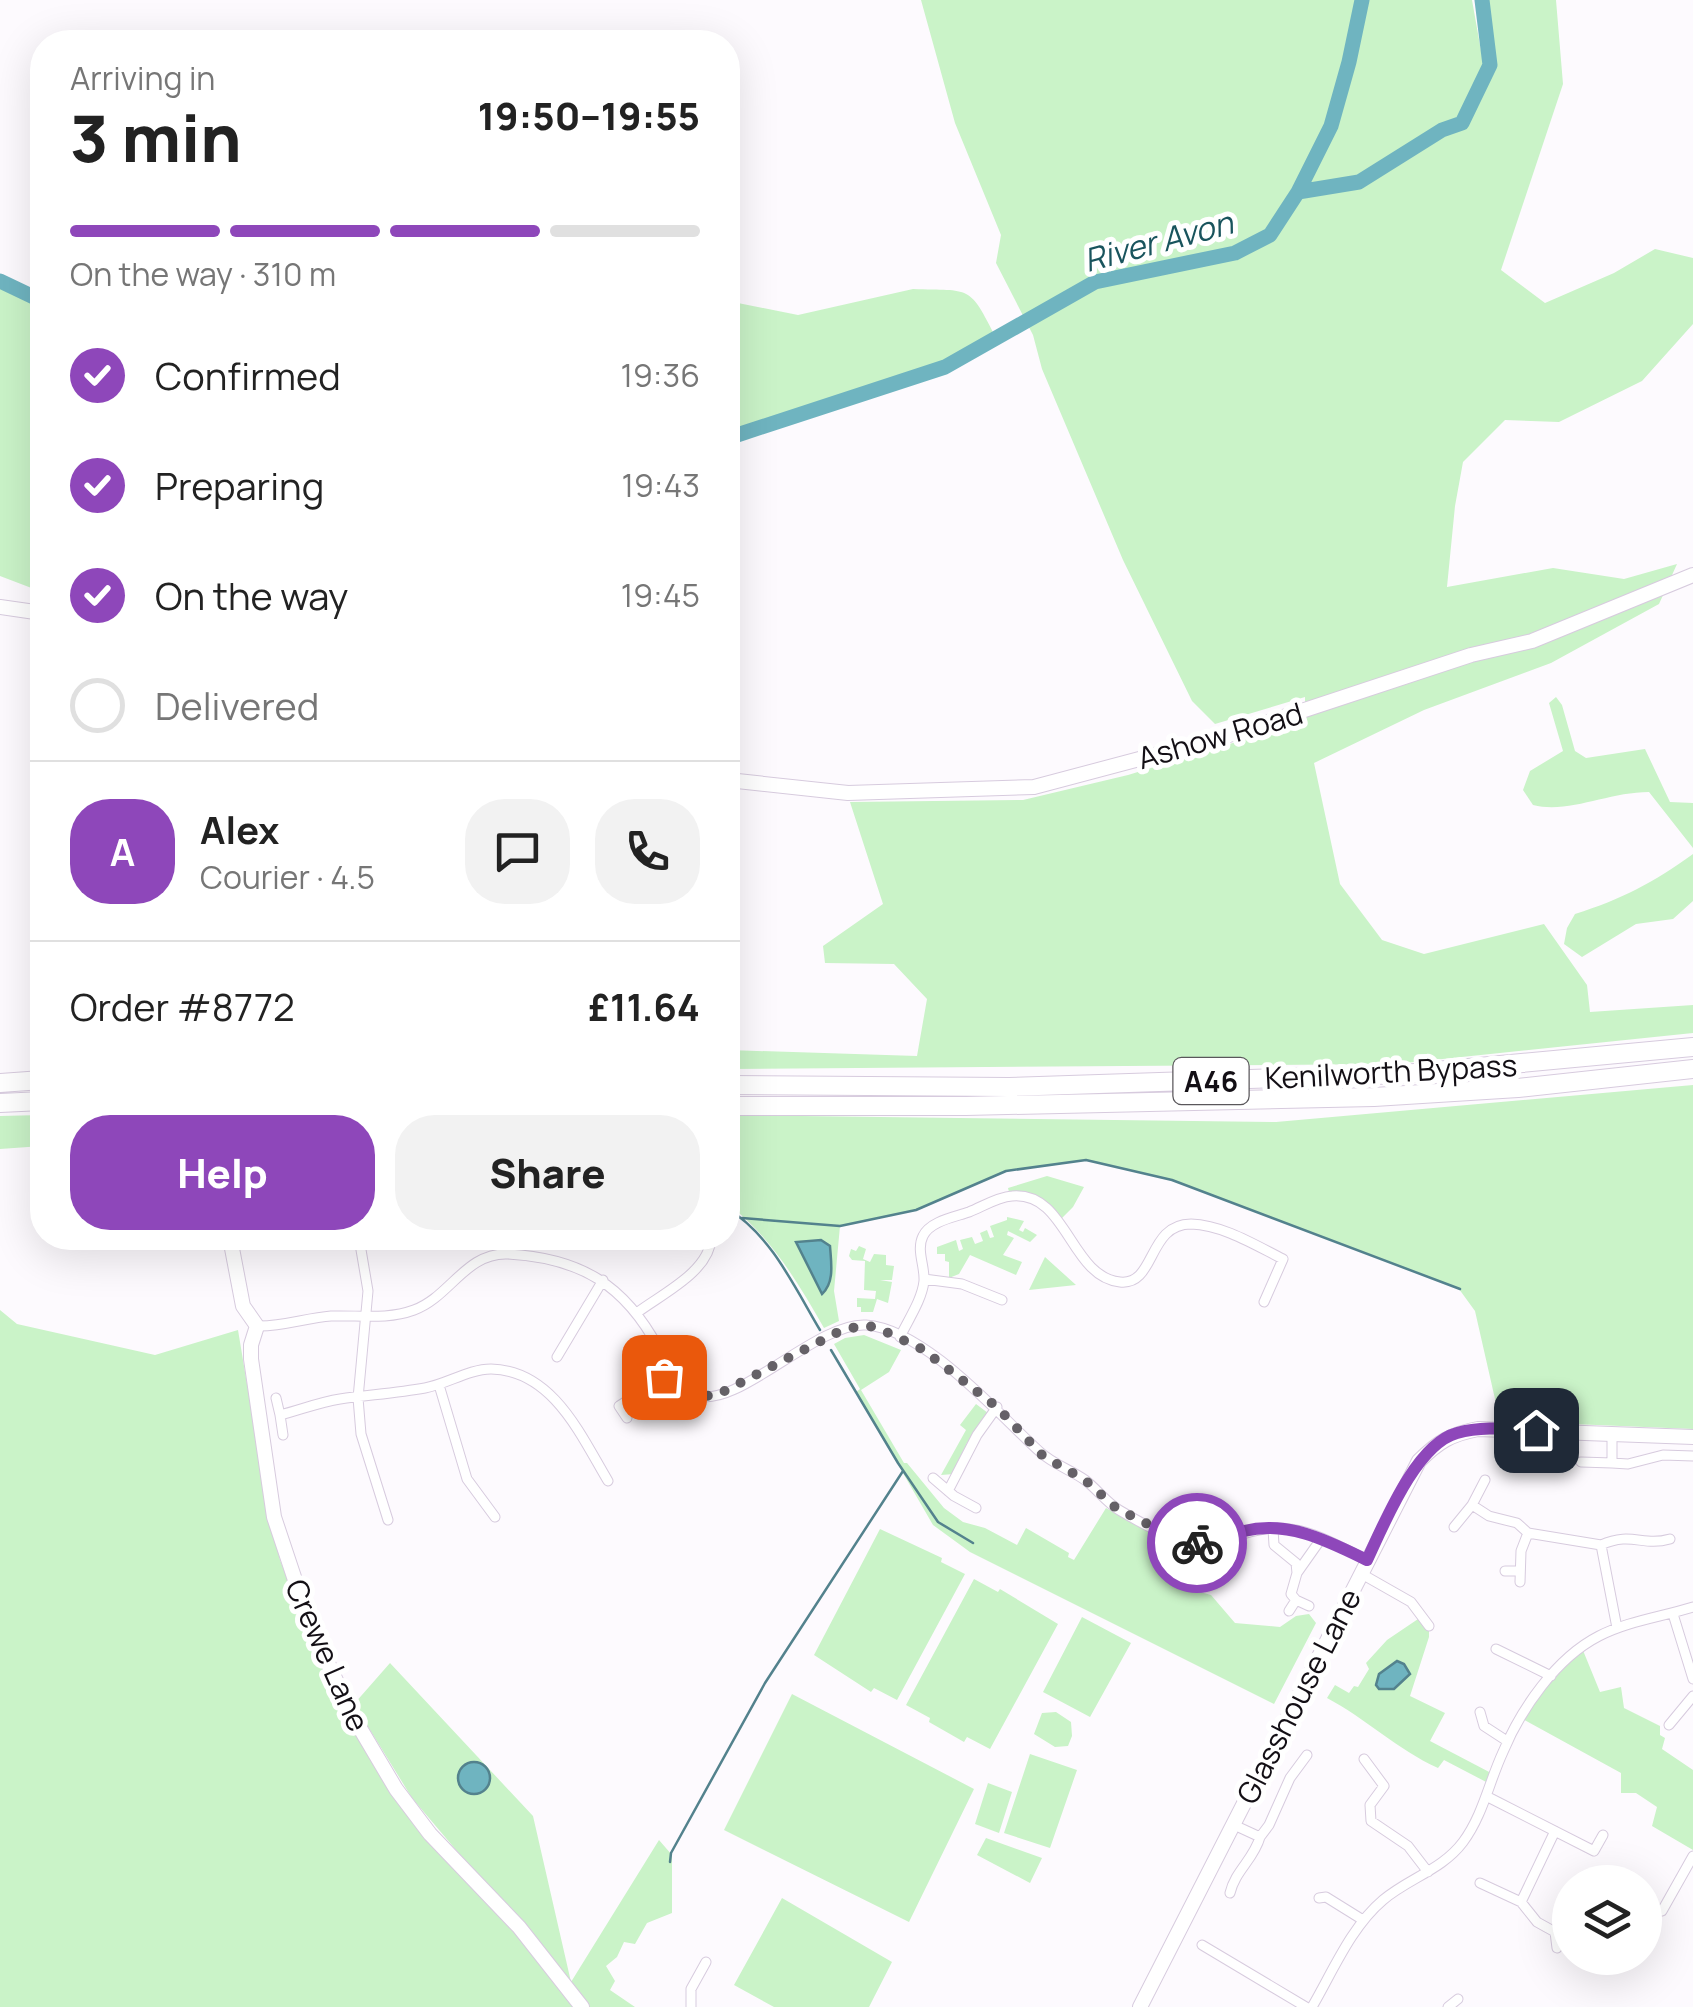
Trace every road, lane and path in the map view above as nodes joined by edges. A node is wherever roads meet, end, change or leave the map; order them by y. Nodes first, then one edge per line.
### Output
1 (1693, 575) edge
2 (0, 607) edge
3 (30, 611) edge
4 (740, 781) edge
5 (1693, 1047) edge
6 (1693, 1069) edge
7 (30, 1081) edge
8 (0, 1083) edge
9 (740, 1085) edge
10 (30, 1101) edge
11 (0, 1103) edge
12 (740, 1106) edge
13 (232, 1250) edge
14 (361, 1250) edge
15 (709, 1250) edge
16 (924, 1279) junction
17 (603, 1280) junction
18 (1002, 1300) dead end
19 (1264, 1302) dead end
20 (638, 1312) junction
21 (366, 1317) junction
22 (257, 1326) junction
23 (900, 1337) junction
24 (557, 1357) dead end
25 (671, 1373) junction
26 (439, 1386) junction
27 (276, 1398) dead end
28 (358, 1398) junction
29 (997, 1407) junction
30 (280, 1415) junction
31 (627, 1418) dead end
32 (283, 1434) dead end
33 (1612, 1435) junction
34 (1693, 1437) edge
35 (1693, 1456) edge
36 (1581, 1462) dead end
37 (1612, 1463) junction
38 (933, 1478) dead end
39 (1485, 1480) dead end
40 (608, 1481) dead end
41 (948, 1491) junction
42 (1472, 1505) junction
43 (976, 1508) dead end
44 (496, 1518) dead end
45 (388, 1520) dead end
46 (1454, 1527) dead end
47 (1278, 1529) junction
48 (1528, 1533) junction
49 (1320, 1539) junction
50 (1670, 1539) dead end
51 (1601, 1545) junction
52 (1363, 1567) junction
53 (1505, 1571) dead end
54 (1297, 1573) junction
55 (1296, 1600) junction
56 (1310, 1606) dead end
57 (1693, 1607) edge
58 (1289, 1611) dead end
59 (1673, 1614) junction
60 (1429, 1626) dead end
61 (1617, 1628) junction
62 (1496, 1650) dead end
63 (1510, 1656) junction
64 (1502, 1666) dead end
65 (1551, 1676) junction
66 (1693, 1679) edge
67 (1693, 1696) edge
68 (1480, 1712) dead end
69 (1669, 1725) dead end
70 (1484, 1726) junction
71 (1473, 1731) dead end
72 (1507, 1741) junction
73 (1307, 1755) dead end
74 (1364, 1759) dead end
75 (1395, 1778) dead end
76 (1384, 1786) junction
77 (1486, 1796) junction
78 (1234, 1825) junction
79 (1555, 1831) junction
80 (1603, 1835) dead end
81 (1260, 1837) junction
82 (1594, 1850) junction
83 (1692, 1859) edge
84 (1590, 1865) dead end
85 (1428, 1872) junction
86 (1326, 1882) dead end
87 (1480, 1883) dead end
88 (1230, 1893) dead end
89 (1522, 1902) junction
90 (1662, 1911) dead end
91 (1363, 1920) junction
92 (1552, 1930) edge
93 (1202, 1946) dead end
94 (706, 1962) dead end
95 (1458, 1999) dead end
96 (582, 2007) edge
97 (691, 2007) edge
98 (1140, 2007) edge
99 (1309, 2007) edge
100 (1448, 2007) edge

1 - 4 street, Ashow Road
2 - 3 street
5 - 9 highway, Kenilworth Bypass / A46
6 - 12 highway, Kenilworth Bypass / A46
7 - 8 highway
10 - 11 highway
13 - 22 street, Crewe Lane
14 - 21 street
15 - 20 street
16 - 18 street
16 - 19 street
16 - 23 street
17 - 20 street
17 - 21 street
17 - 24 street
20 - 25 street
21 - 22 street
21 - 28 street
22 - 96 street, Crewe Lane
23 - 25 street
23 - 29 street
25 - 31 street
26 - 28 street
26 - 40 street
26 - 44 street
27 - 30 street
28 - 30 street
28 - 45 street
29 - 41 street
29 - 47 street
30 - 32 street
33 - 34 street, Glasshouse Lane
33 - 37 street
33 - 52 street, Glasshouse Lane
35 - 37 street
36 - 37 street
38 - 41 street
39 - 42 street
41 - 43 street
42 - 46 street
42 - 48 street
47 - 49 street
47 - 54 street
48 - 51 street
48 - 53 street
49 - 52 street
49 - 54 street
50 - 51 street
51 - 61 street
52 - 60 street
52 - 78 street, Glasshouse Lane
54 - 55 street
55 - 56 street
55 - 58 street
57 - 59 street
59 - 61 street
59 - 66 street
61 - 65 street
62 - 63 street
63 - 64 street
63 - 65 street
65 - 72 street
67 - 69 street
68 - 70 street
70 - 71 street
70 - 72 street
72 - 77 street
73 - 81 street
74 - 76 street
75 - 76 street
76 - 85 street
77 - 79 street
77 - 85 street
78 - 81 street
78 - 98 street, Glasshouse Lane
79 - 82 street
79 - 89 street
80 - 82 street
81 - 88 street
82 - 84 street
83 - 90 street
85 - 91 street
86 - 91 street
87 - 89 street
89 - 92 street
91 - 99 street
93 - 99 street
94 - 97 street
95 - 100 street

